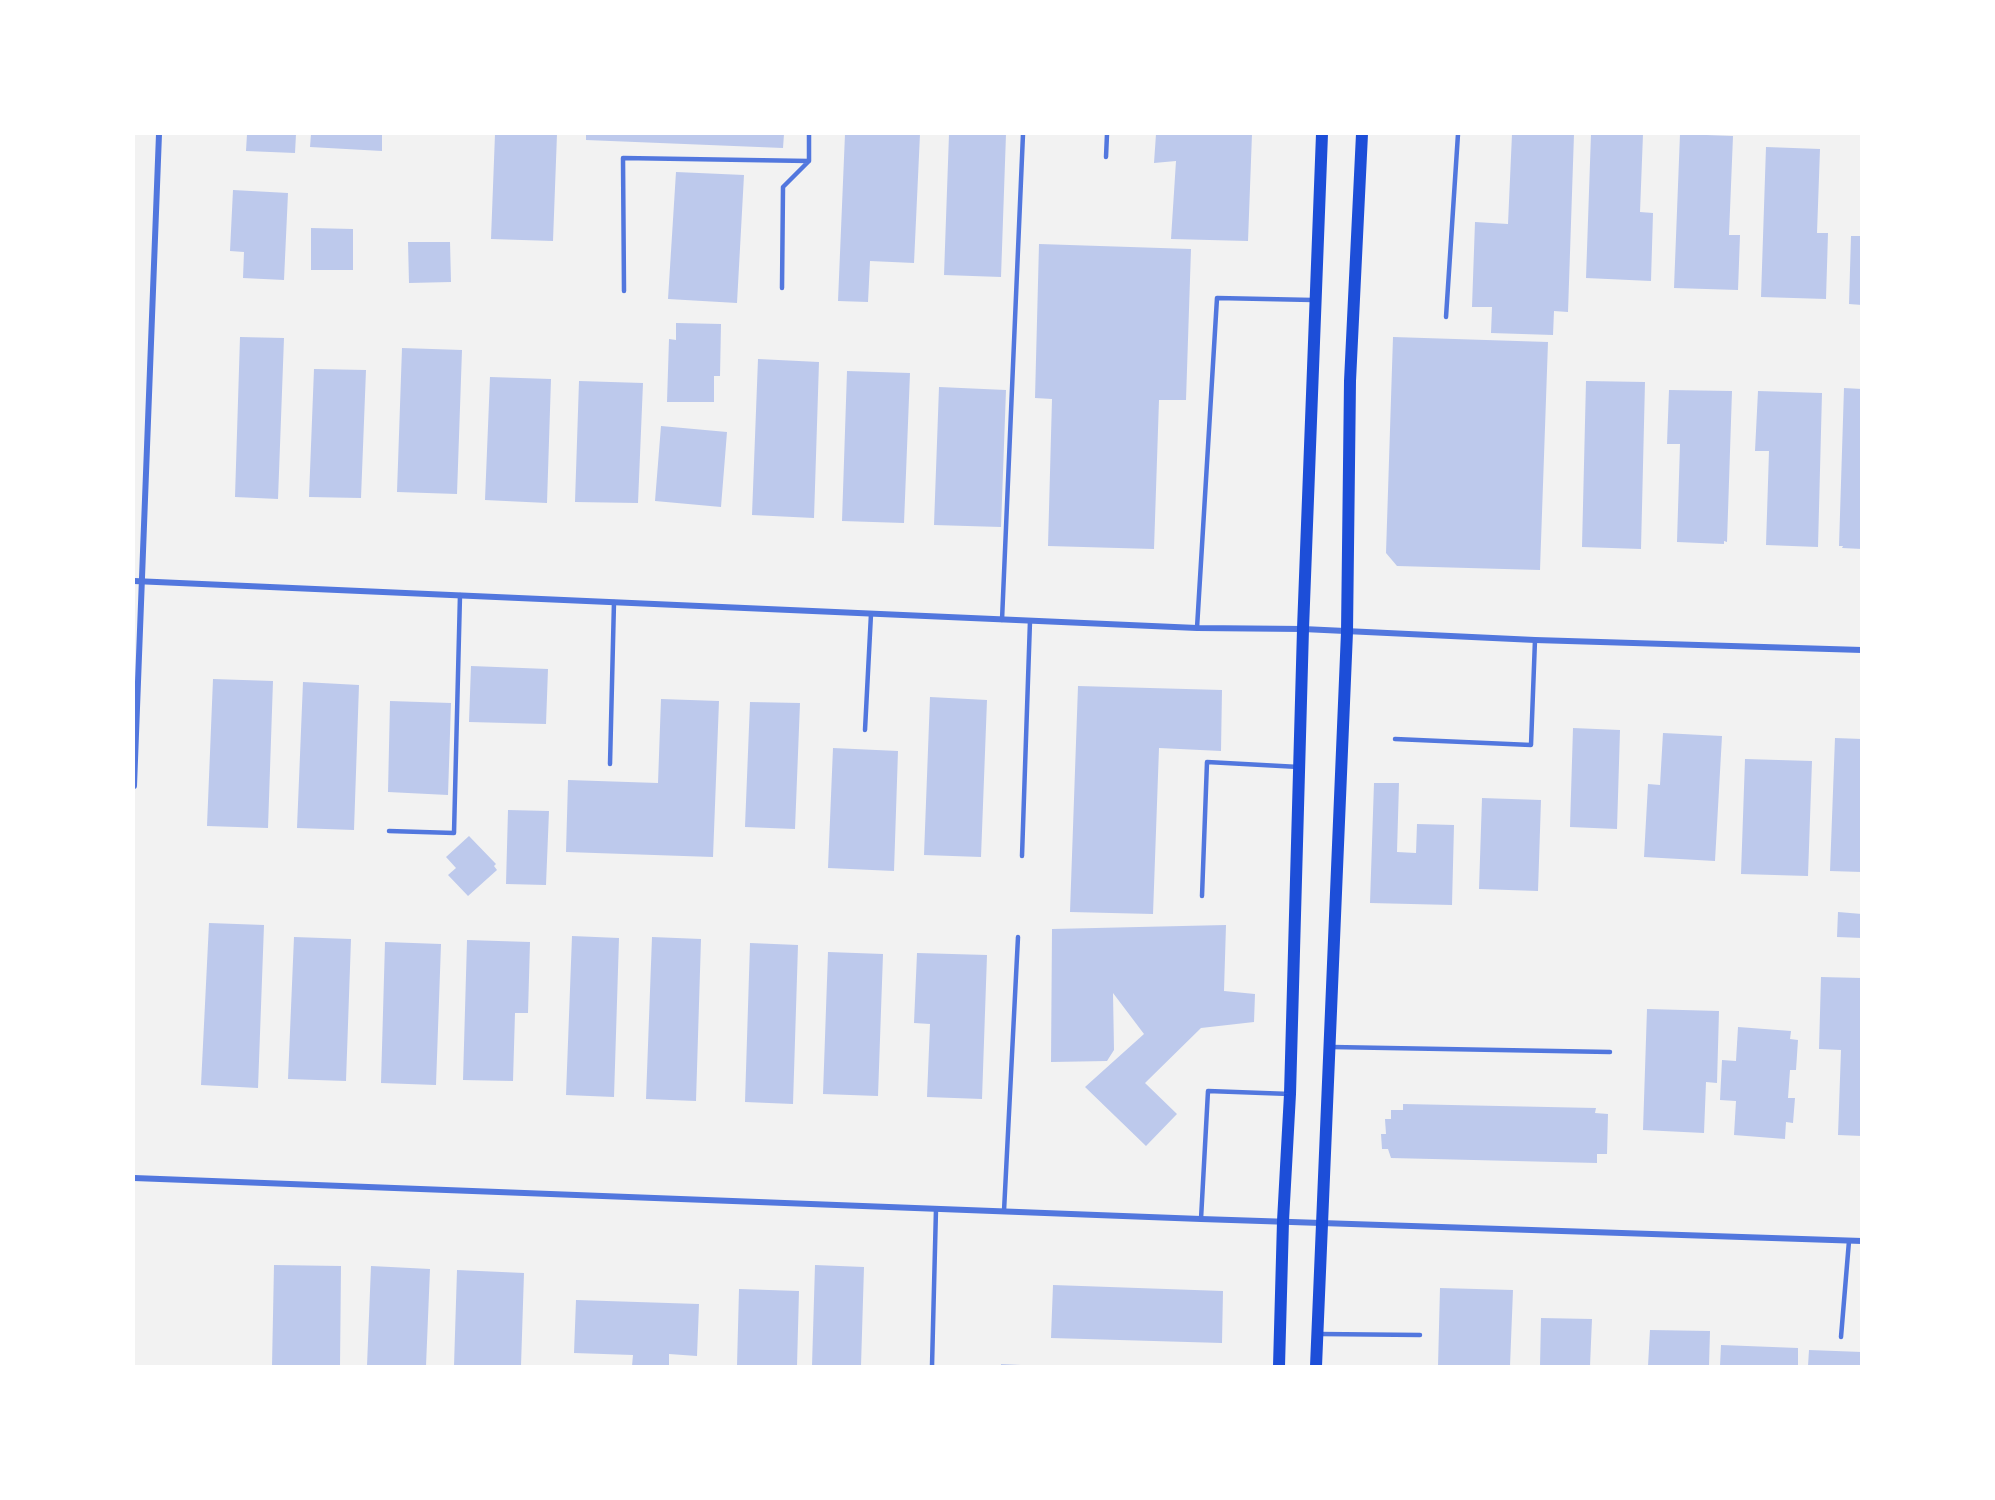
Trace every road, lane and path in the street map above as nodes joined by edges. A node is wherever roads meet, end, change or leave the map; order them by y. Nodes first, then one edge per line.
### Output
1 (159, 134) edge
2 (809, 134) edge
3 (1023, 134) edge
4 (1107, 134) edge
5 (1322, 134) edge
6 (1362, 134) edge
7 (1458, 134) edge
8 (1106, 157) dead end
9 (809, 161) junction
10 (782, 288) dead end
11 (624, 291) dead end
12 (1316, 300) junction
13 (1446, 317) dead end
14 (134, 581) edge
15 (141, 581) junction
16 (460, 595) junction
17 (614, 602) junction
18 (871, 614) junction
19 (1002, 620) junction
20 (1030, 621) junction
21 (1197, 628) junction
22 (1303, 629) junction
23 (1347, 632) junction
24 (1535, 640) junction
25 (1862, 650) edge
26 (865, 730) dead end
27 (1395, 739) dead end
28 (610, 764) dead end
29 (1299, 767) junction
30 (134, 786) edge
31 (389, 831) dead end
32 (1022, 856) dead end
33 (1202, 896) dead end
34 (1018, 937) dead end
35 (1329, 1047) junction
36 (1610, 1052) dead end
37 (1290, 1094) junction
38 (134, 1178) edge
39 (936, 1209) junction
40 (1004, 1211) junction
41 (1202, 1219) junction
42 (1283, 1221) junction
43 (1322, 1222) junction
44 (1849, 1241) junction
45 (1862, 1241) edge
46 (1317, 1335) junction
47 (1420, 1335) dead end
48 (1841, 1336) dead end
49 (932, 1366) edge
50 (1280, 1366) edge
51 (1316, 1366) edge

1 - 15 street
2 - 9 lane
3 - 19 lane
4 - 8 lane
5 - 12 main road
6 - 23 main road
7 - 13 lane
9 - 10 lane
9 - 11 lane
12 - 21 lane
12 - 22 main road
14 - 15 street
15 - 16 street
15 - 30 street
16 - 17 street
16 - 31 lane
17 - 18 street
17 - 28 lane
18 - 19 street
18 - 26 lane
19 - 20 street
20 - 21 street
20 - 32 lane
21 - 22 street
22 - 23 street
22 - 29 main road
23 - 24 street
23 - 35 main road
24 - 25 street
24 - 27 lane
29 - 33 lane
29 - 37 main road
34 - 40 lane
35 - 36 lane
35 - 43 main road
37 - 41 lane
37 - 42 main road
38 - 39 street
39 - 40 street
39 - 49 lane
40 - 41 street
41 - 42 street
42 - 43 street
42 - 50 main road
43 - 44 street
43 - 46 main road
44 - 45 street
44 - 48 lane
46 - 47 lane
46 - 51 main road

